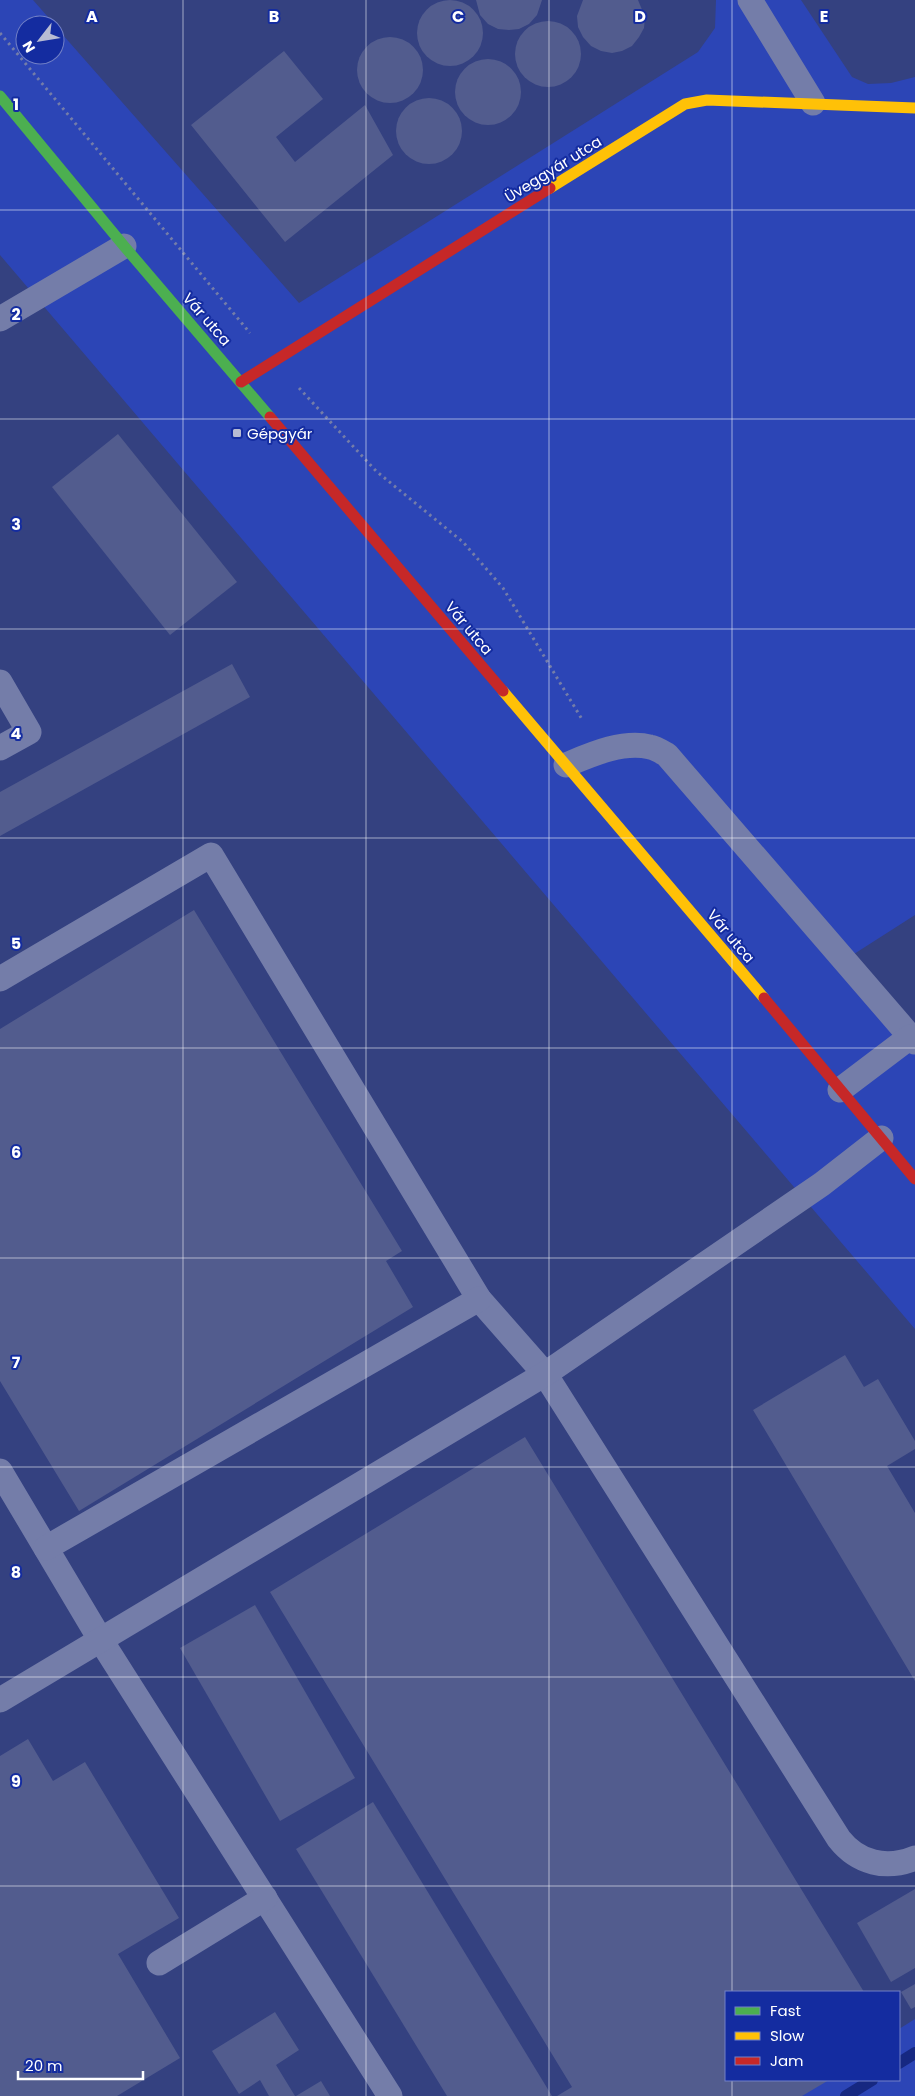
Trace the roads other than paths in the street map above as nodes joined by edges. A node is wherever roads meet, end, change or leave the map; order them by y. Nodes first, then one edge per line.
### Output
1 (750, 0) edge
2 (0, 96) edge
3 (813, 103) junction
4 (915, 108) edge
5 (124, 246) junction
6 (0, 319) edge
7 (241, 382) junction
8 (0, 682) edge
9 (0, 748) edge
10 (566, 765) junction
11 (0, 979) edge
12 (913, 1039) edge
13 (840, 1090) junction
14 (880, 1138) junction
15 (915, 1179) edge
16 (479, 1299) junction
17 (546, 1374) junction
18 (0, 1471) edge
19 (46, 1548) junction
20 (100, 1639) junction
21 (0, 1700) edge
22 (915, 1858) edge
23 (264, 1898) junction
24 (159, 1963) dead end
25 (390, 2096) edge

1 - 3 lane
2 - 5 main road, Vár utca
3 - 4 main road, Üveggyár utca
3 - 7 main road, Üveggyár utca
5 - 6 lane
5 - 7 main road, Vár utca
7 - 10 main road, Vár utca
8 - 9 lane
10 - 12 lane
10 - 13 main road, Vár utca
11 - 16 lane
12 - 13 lane
13 - 14 main road, Vár utca
14 - 15 main road, Vár utca
14 - 17 lane
16 - 17 lane
16 - 19 lane
17 - 20 lane
17 - 22 lane
18 - 19 lane
19 - 20 lane
20 - 21 lane
20 - 23 lane
23 - 24 lane
23 - 25 lane

